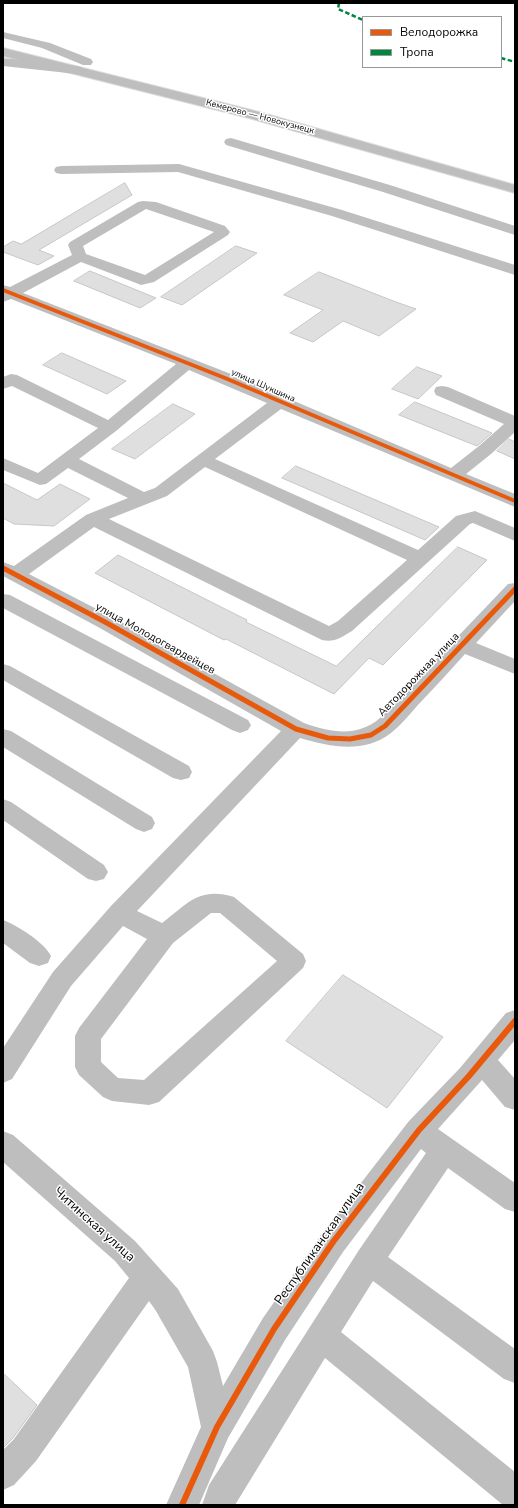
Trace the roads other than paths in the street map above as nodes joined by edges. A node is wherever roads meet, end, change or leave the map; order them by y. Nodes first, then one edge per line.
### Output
1 (3, 35) edge
2 (3, 42) edge
3 (3, 52) edge
4 (3, 62) edge
5 (84, 66) junction
6 (272, 107) dead end
7 (231, 142) dead end
8 (61, 170) dead end
9 (515, 189) edge
10 (515, 231) edge
11 (80, 257) junction
12 (515, 270) edge
13 (5, 293) edge
14 (186, 364) junction
15 (3, 384) edge
16 (442, 391) dead end
17 (278, 402) junction
18 (515, 423) edge
19 (110, 427) junction
20 (66, 460) junction
21 (203, 460) junction
22 (3, 463) edge
23 (454, 474) junction
24 (144, 499) junction
25 (515, 501) edge
26 (93, 519) junction
27 (515, 535) edge
28 (420, 558) junction
29 (9, 572) edge
30 (515, 588) edge
31 (3, 600) edge
32 (462, 645) junction
33 (515, 667) edge
34 (3, 671) edge
35 (240, 725) dead end
36 (296, 729) junction
37 (3, 737) edge
38 (181, 772) dead end
39 (3, 808) edge
40 (144, 823) dead end
41 (96, 872) dead end
42 (120, 913) junction
43 (3, 930) edge
44 (164, 936) junction
45 (39, 956) dead end
46 (515, 1021) edge
47 (481, 1060) junction
48 (3, 1072) edge
49 (515, 1098) edge
50 (419, 1130) junction
51 (3, 1144) edge
52 (444, 1150) junction
53 (515, 1198) edge
54 (369, 1260) junction
55 (148, 1278) junction
56 (321, 1335) junction
57 (515, 1368) edge
58 (217, 1427) junction
59 (3, 1474) edge
60 (515, 1493) edge
61 (182, 1505) edge
62 (218, 1505) edge

1 - 5 main road
2 - 5 main road, Кемерово — Новокузнецк
3 - 5 main road, Кемерово — Новокузнецк
4 - 5 main road
5 - 6 main road, Кемерово — Новокузнецк
5 - 9 main road, Кемерово — Новокузнецк
7 - 10 main road
8 - 12 main road
11 - 11 main road
11 - 13 main road
13 - 14 main road, улица Шукшина
14 - 17 main road, улица Шукшина
14 - 19 main road
15 - 19 main road
16 - 18 main road
17 - 21 main road
17 - 23 main road, улица Шукшина
18 - 23 main road
19 - 20 main road
20 - 22 main road
20 - 24 main road
21 - 24 main road
21 - 28 main road
23 - 25 main road, улица Шукшина
24 - 26 main road
26 - 28 main road
26 - 29 main road
27 - 28 main road
29 - 36 main road, улица Молодогвардейцев
30 - 32 main road, Автодорожная улица
31 - 35 main road
32 - 33 main road
32 - 36 main road, Автодорожная улица
34 - 38 main road
36 - 42 main road
37 - 40 main road
39 - 41 main road
42 - 44 main road
42 - 48 main road
43 - 45 main road
44 - 44 main road
46 - 47 main road, Республиканская улица
47 - 49 main road
47 - 50 main road, Республиканская улица
50 - 52 main road
50 - 58 main road, Республиканская улица
51 - 55 main road, Читинская улица
52 - 53 main road
52 - 54 main road
54 - 56 main road
54 - 57 main road
55 - 58 main road, Читинская улица
55 - 59 main road
56 - 60 main road
56 - 62 main road
58 - 61 main road, Республиканская улица

